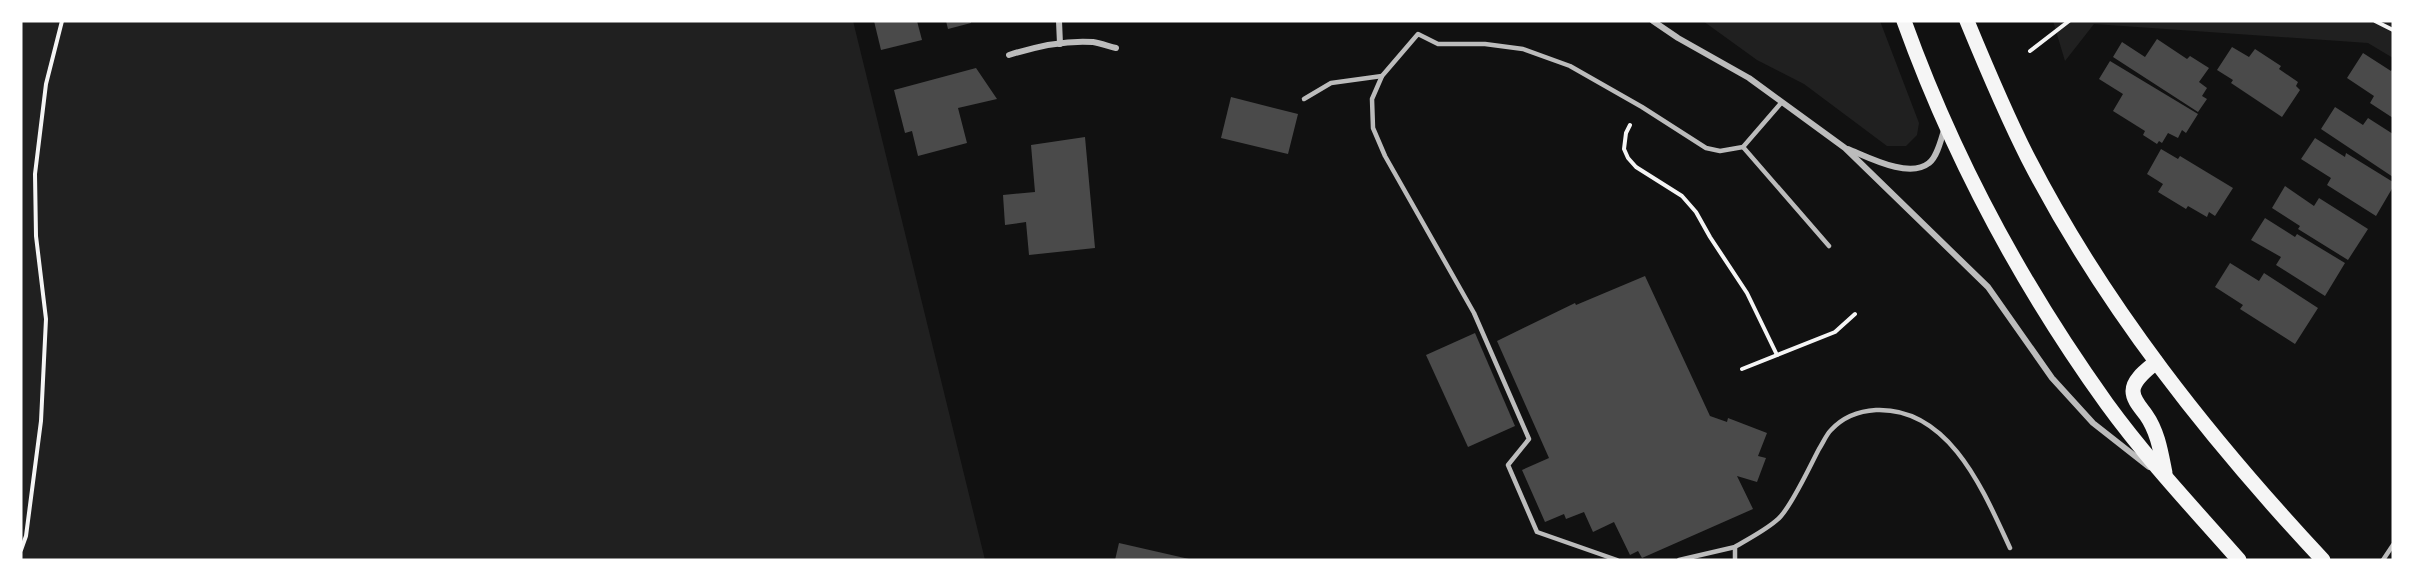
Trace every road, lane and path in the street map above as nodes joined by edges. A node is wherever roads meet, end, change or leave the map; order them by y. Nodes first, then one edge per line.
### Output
1 (62, 21) edge
2 (1059, 21) edge
3 (1653, 21) edge
4 (1904, 21) edge
5 (1967, 21) edge
6 (2069, 21) edge
7 (2375, 21) edge
8 (2393, 30) edge
9 (1060, 44) junction
10 (1116, 48) dead end
11 (2030, 51) dead end
12 (1009, 56) dead end
13 (1382, 76) junction
14 (1304, 99) dead end
15 (1782, 102) junction
16 (1642, 106) junction
17 (1946, 125) junction
18 (1743, 147) junction
19 (1845, 148) junction
20 (1829, 246) dead end
21 (1855, 314) dead end
22 (1777, 355) junction
23 (2156, 362) junction
24 (1742, 369) dead end
25 (2167, 479) junction
26 (2393, 545) edge
27 (1735, 547) junction
28 (2010, 548) dead end
29 (21, 550) edge
30 (1617, 560) edge
31 (1679, 560) edge
32 (1735, 560) edge
33 (2239, 560) edge
34 (2323, 560) edge
35 (2383, 560) edge

1 - 29 path
2 - 9 street
3 - 15 street
4 - 17 main road
5 - 23 main road
6 - 11 path
7 - 8 path
9 - 10 street
9 - 12 street
13 - 14 lane
13 - 16 lane
13 - 30 lane
15 - 18 lane
15 - 19 street
16 - 18 lane
16 - 22 path
17 - 19 street
17 - 25 main road
18 - 20 lane
19 - 25 street
21 - 22 path
22 - 24 path
23 - 25 main road
23 - 34 main road
25 - 33 main road
26 - 35 lane
27 - 28 lane
27 - 31 lane
27 - 32 lane

